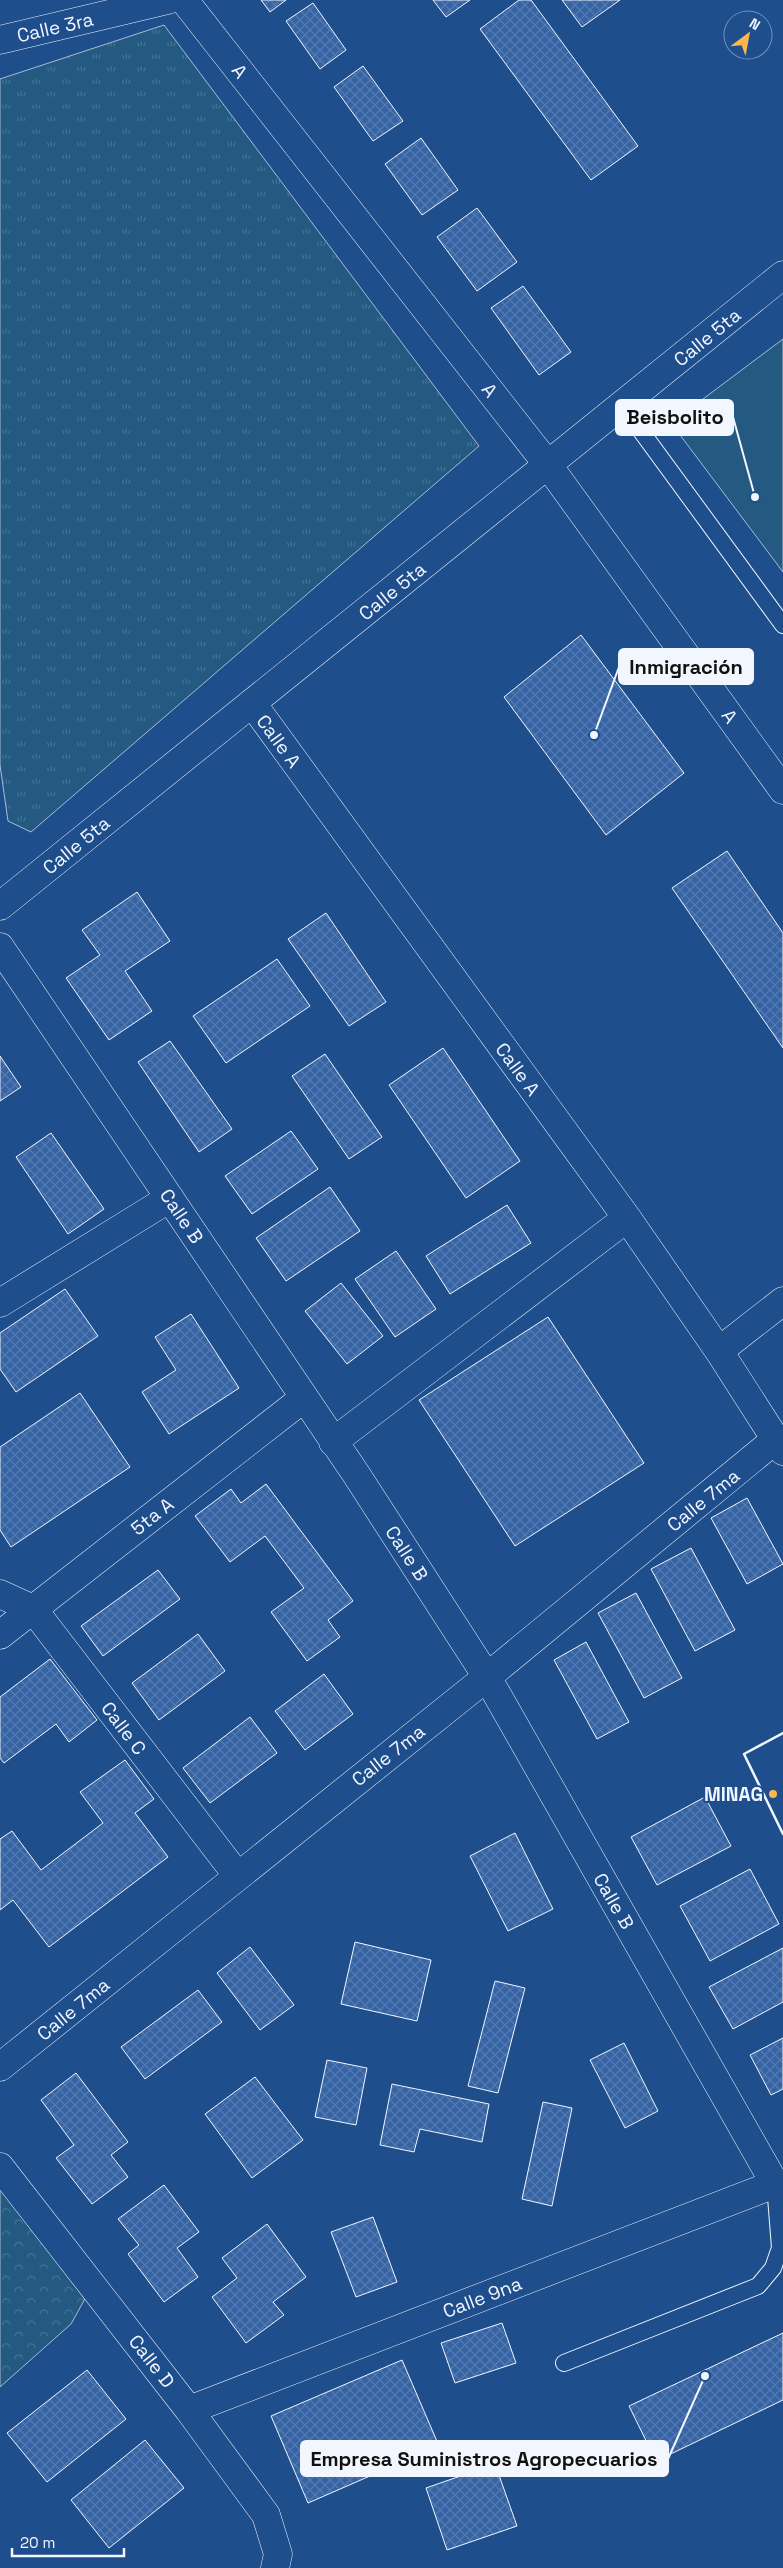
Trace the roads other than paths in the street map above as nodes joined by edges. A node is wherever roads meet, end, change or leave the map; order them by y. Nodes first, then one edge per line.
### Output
1 (168, 0) edge
2 (184, 0) edge
3 (0, 40) edge
4 (783, 275) edge
5 (622, 405) junction
6 (548, 465) junction
7 (783, 625) edge
8 (252, 703) junction
9 (783, 790) edge
10 (0, 906) edge
11 (0, 947) edge
12 (170, 1198) junction
13 (627, 1218) junction
14 (783, 1301) edge
15 (0, 1303) edge
16 (719, 1351) junction
17 (304, 1398) junction
18 (333, 1442) junction
19 (779, 1446) edge
20 (0, 1594) edge
21 (33, 1609) junction
22 (0, 1635) edge
23 (487, 1677) junction
24 (237, 1876) junction
25 (0, 2068) edge
26 (0, 2167) edge
27 (775, 2184) junction
28 (564, 2363) dead end
29 (189, 2410) junction
30 (275, 2568) edge

1 - 3 street, Calle 3ra
2 - 6 street, A
4 - 5 street, Calle 5ta
5 - 6 street, Calle 5ta
5 - 7 lane
6 - 8 street, Calle 5ta
6 - 9 street, A
8 - 10 street, Calle 5ta
8 - 13 street, Calle A
11 - 12 street, Calle B
12 - 15 street
12 - 17 street, Calle B
13 - 16 street, Calle A
13 - 18 street
14 - 16 street
16 - 19 street, Calle A
17 - 18 street, Calle B
17 - 21 street, 5ta A
18 - 23 street, Calle B
19 - 23 street, Calle 7ma
20 - 21 street, Calle C
21 - 22 street, 5ta A
21 - 24 street, Calle C
23 - 24 street, Calle 7ma
23 - 27 street, Calle B
24 - 25 street, Calle 7ma
26 - 29 street, Calle D
27 - 28 lane
27 - 29 street, Calle 9na
29 - 30 street, Calle D

